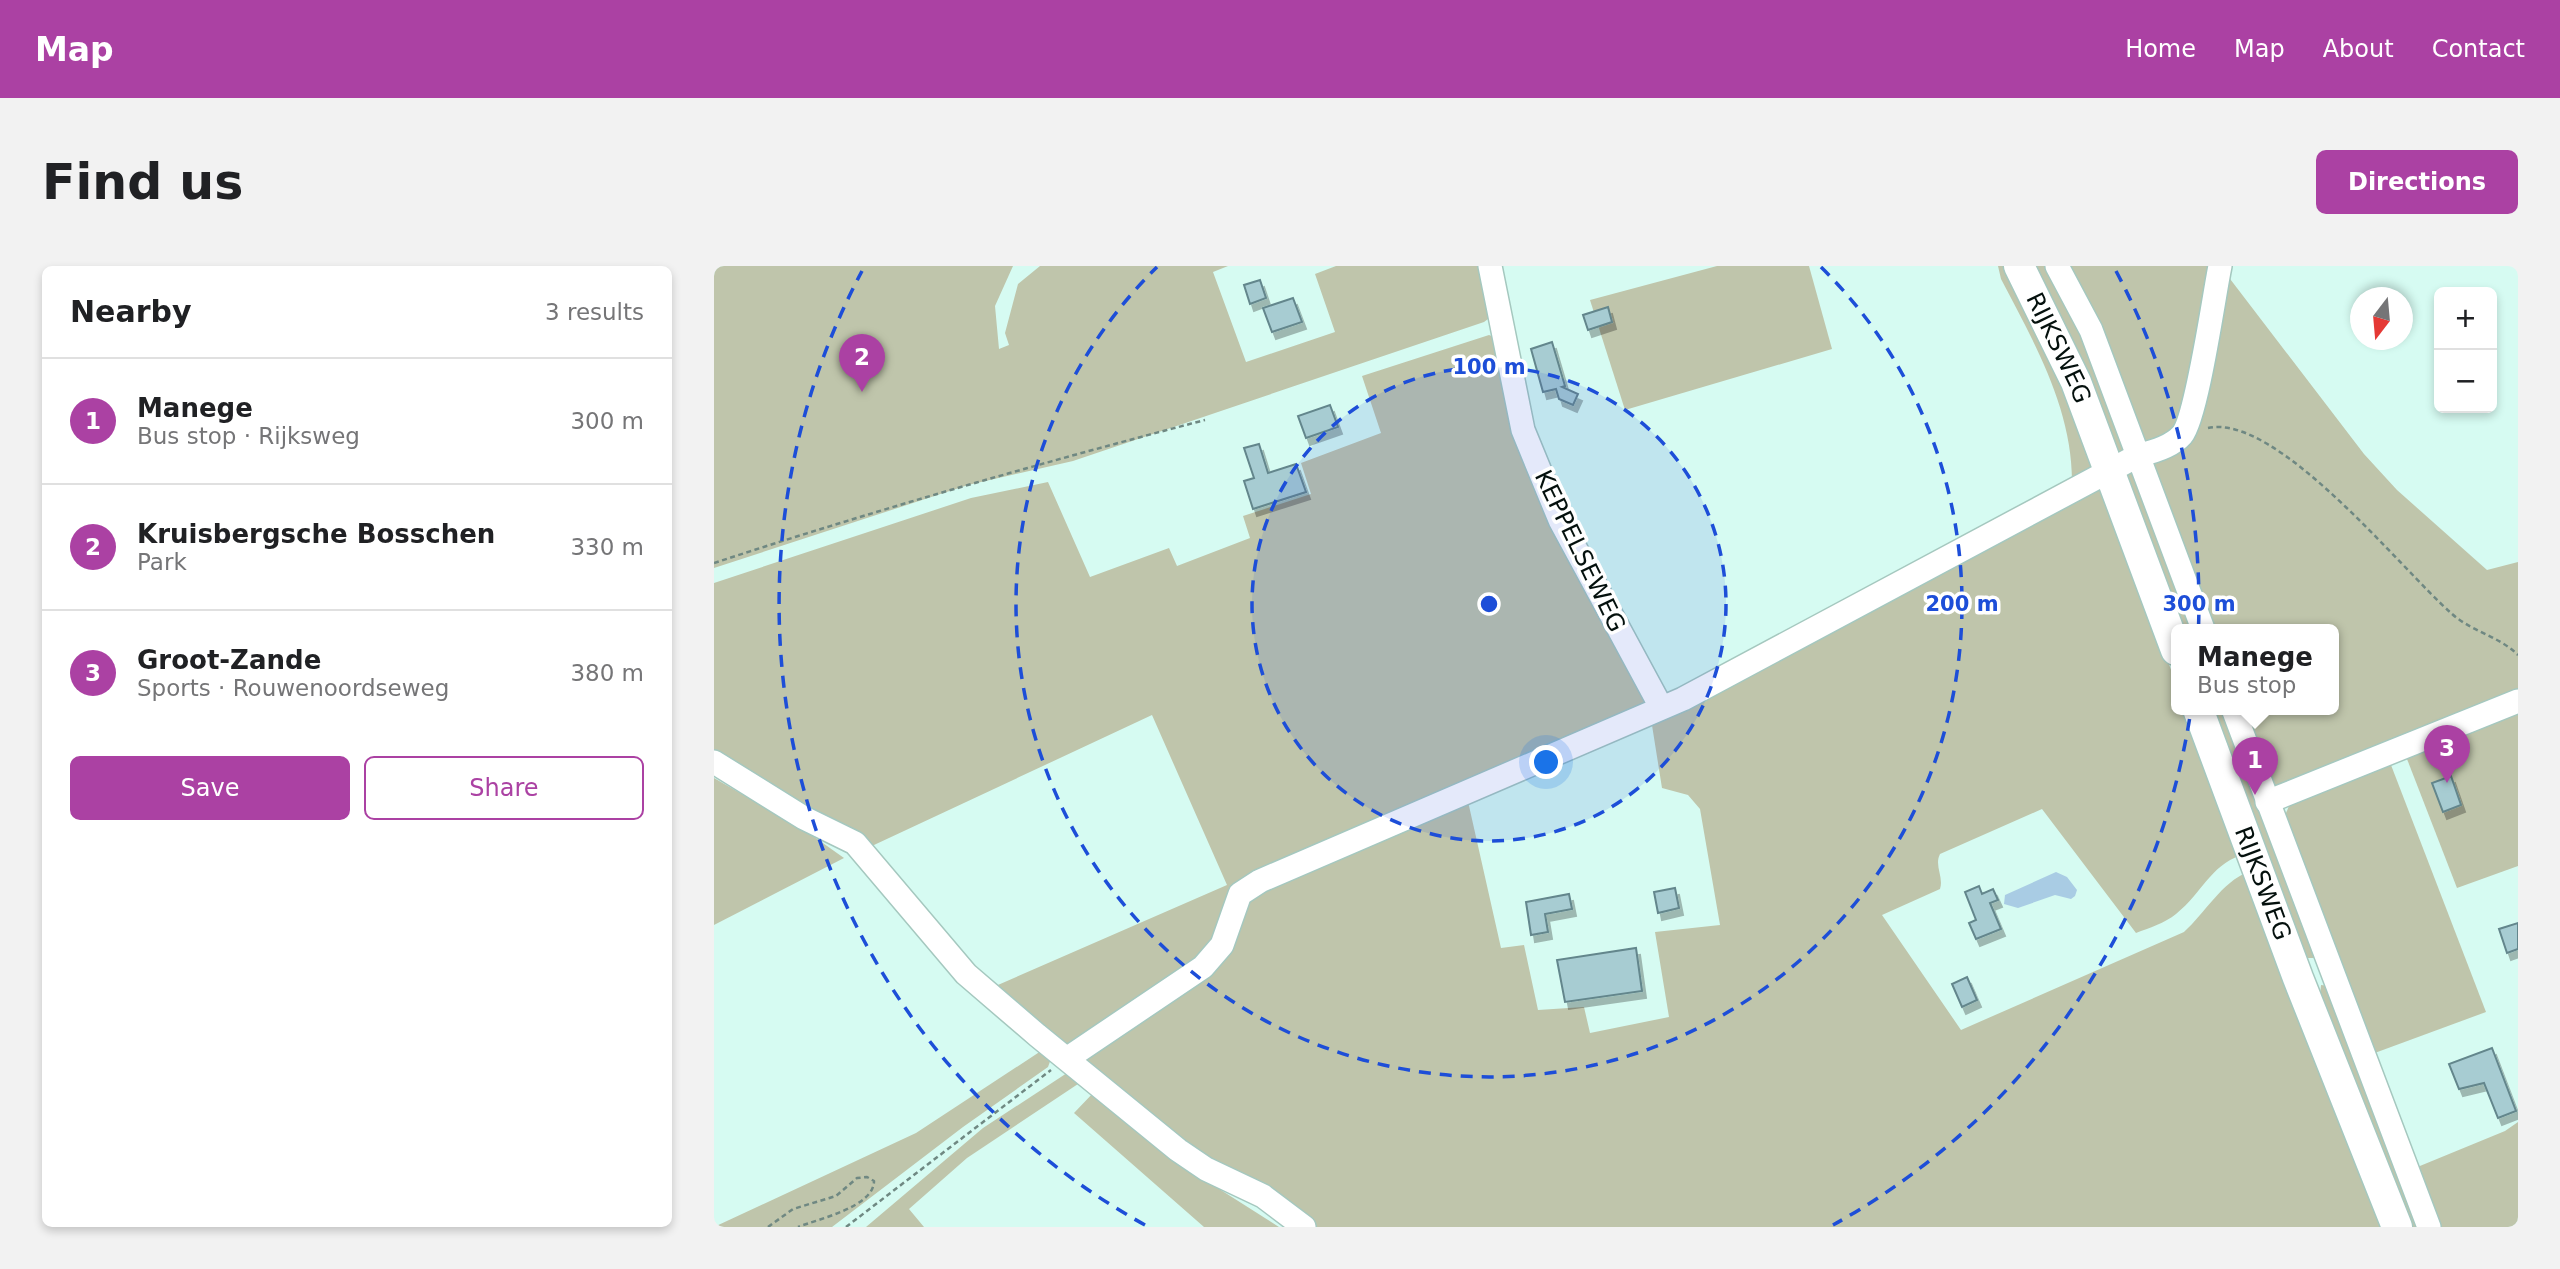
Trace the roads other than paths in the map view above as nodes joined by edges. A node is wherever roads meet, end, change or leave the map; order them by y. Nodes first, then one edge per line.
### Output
1 (1490, 266) edge
2 (2019, 266) edge
3 (2057, 266) edge
4 (2220, 266) edge
5 (2139, 455) junction
6 (2110, 471) junction
7 (2201, 624) edge
8 (2171, 636) edge
9 (2518, 701) edge
10 (1661, 707) junction
11 (2200, 715) edge
12 (2235, 715) edge
13 (714, 762) edge
14 (2267, 802) junction
15 (2328, 965) junction
16 (2298, 978) junction
17 (1068, 1058) junction
18 (1304, 1227) edge
19 (2397, 1227) edge
20 (2429, 1227) edge

1 - 10 street, KEPPELSEWEG
2 - 6 main road, RIJKSWEG
3 - 5 street, RIJKSWEG
4 - 5 street
5 - 6 street
5 - 7 street, RIJKSWEG
6 - 8 main road, RIJKSWEG
6 - 10 street
9 - 14 street
10 - 17 street
11 - 16 main road, RIJKSWEG
12 - 14 street, RIJKSWEG
13 - 17 street
14 - 15 street, RIJKSWEG
15 - 16 street
15 - 20 street, RIJKSWEG
16 - 19 main road, RIJKSWEG
17 - 18 street

